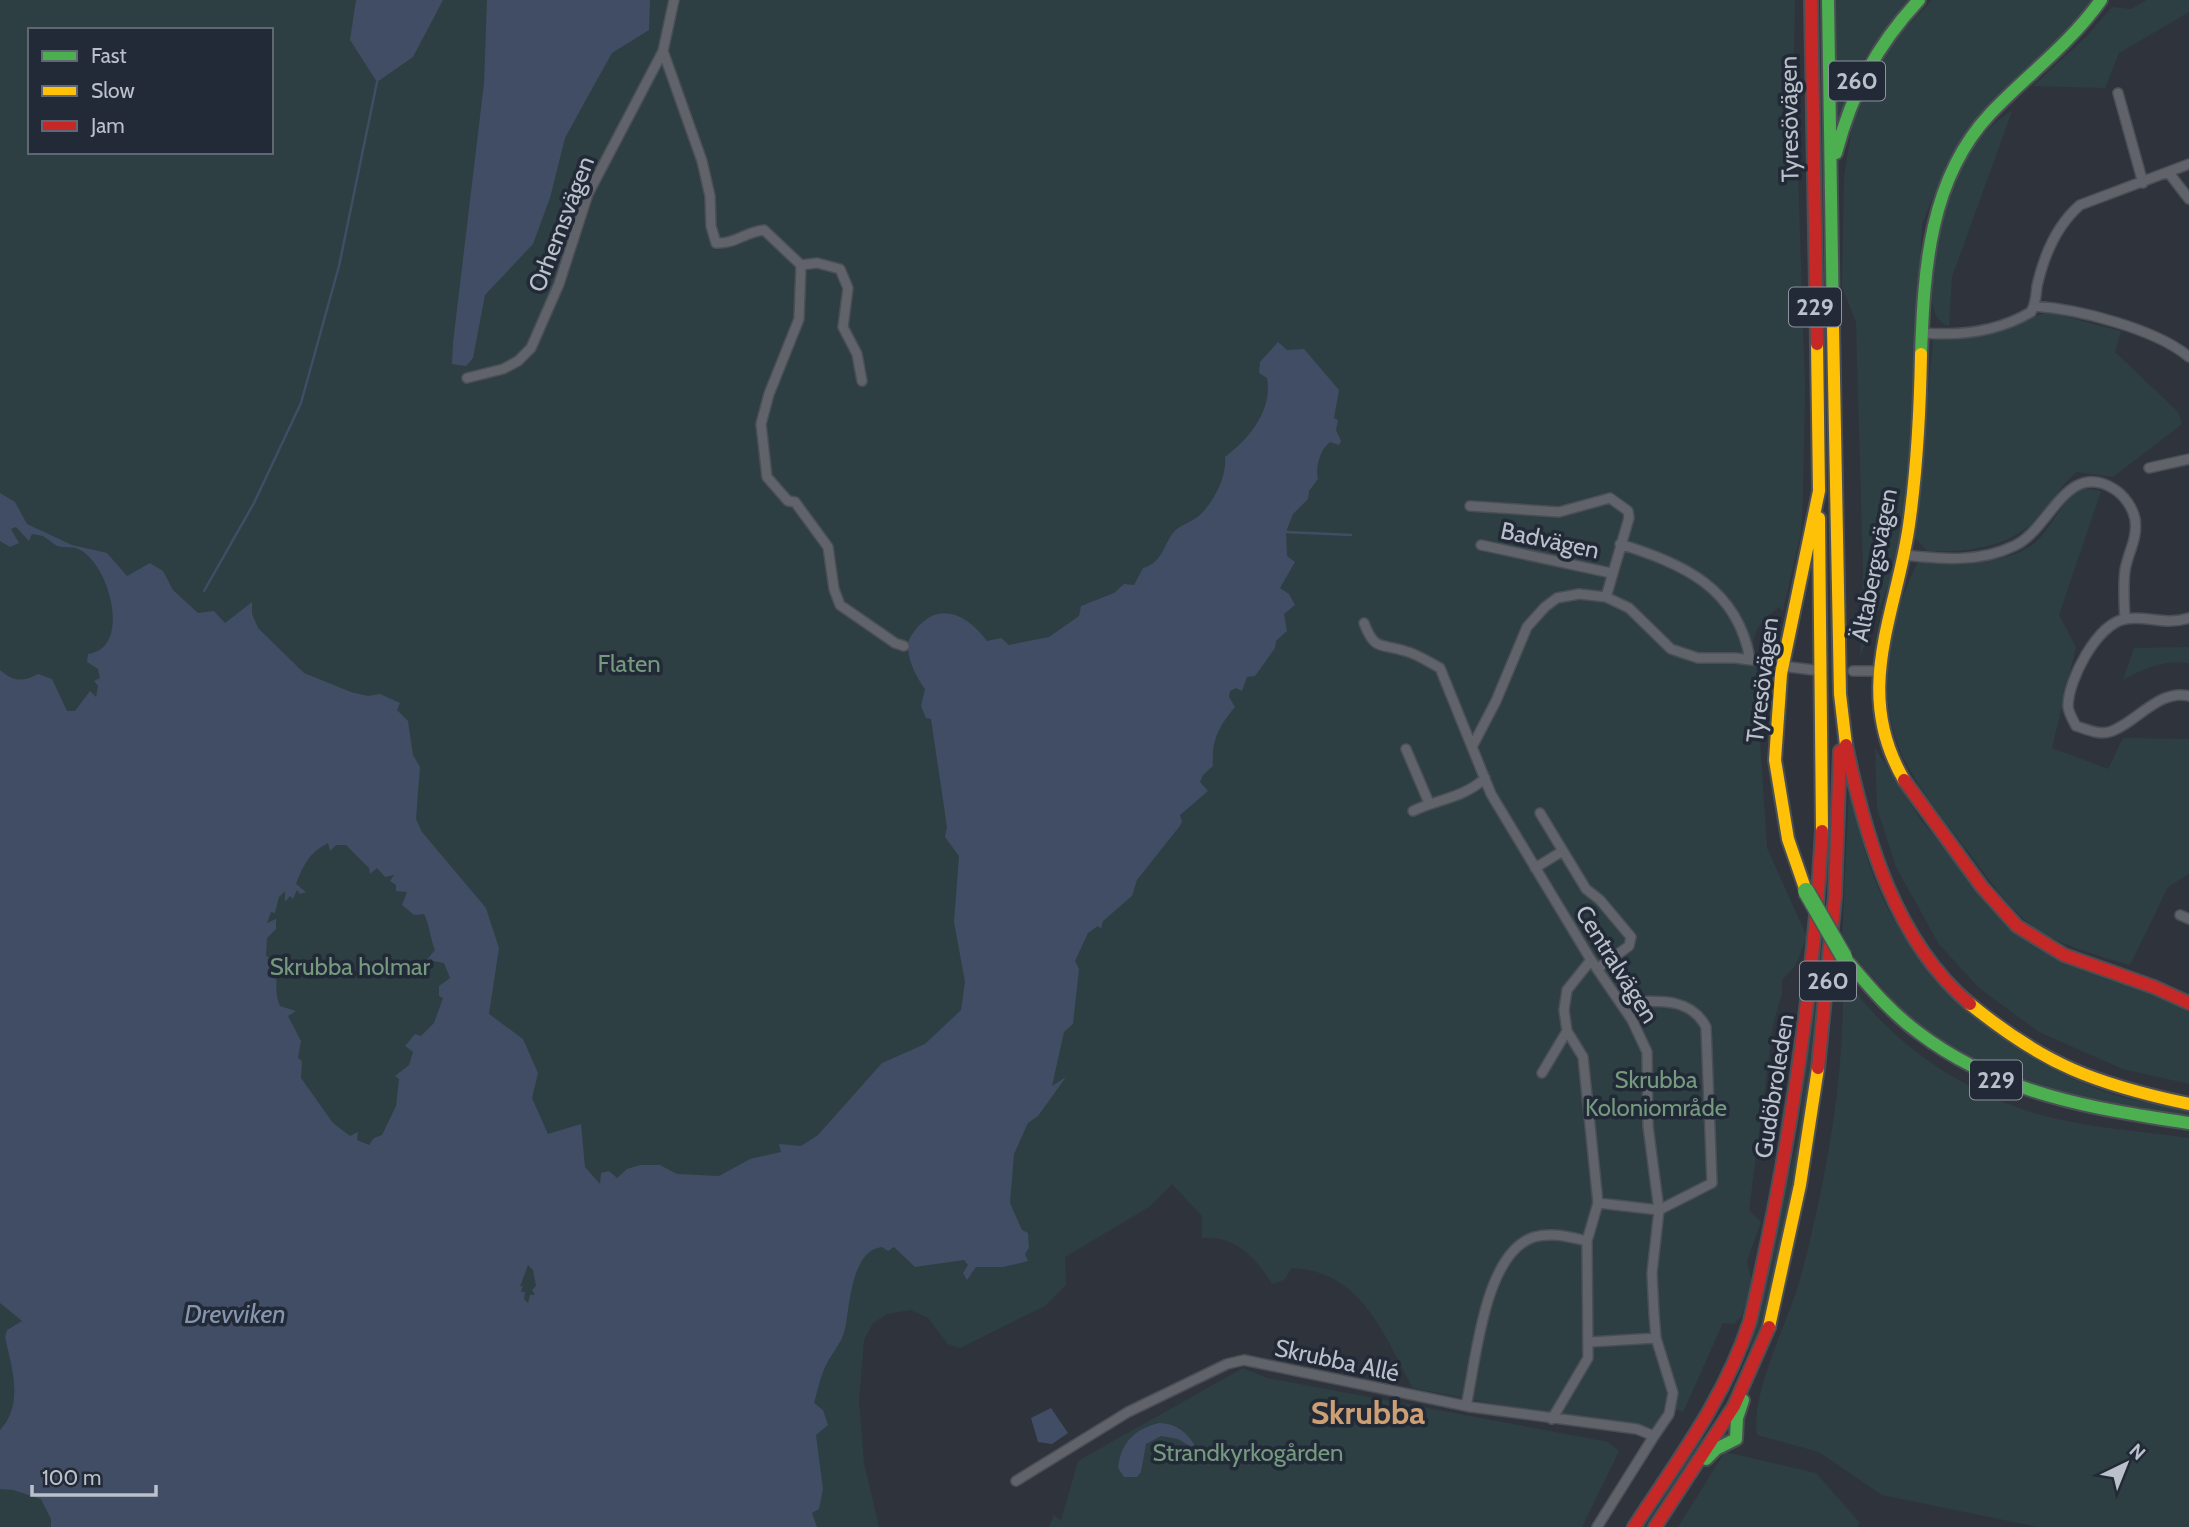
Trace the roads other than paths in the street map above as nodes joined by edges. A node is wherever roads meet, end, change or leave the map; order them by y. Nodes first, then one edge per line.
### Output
1 (674, 0) edge
2 (1811, 0) edge
3 (1828, 0) edge
4 (1919, 0) edge
5 (2101, 0) edge
6 (663, 51) junction
7 (2118, 93) dead end
8 (2189, 164) edge
9 (2169, 173) junction
10 (1830, 179) junction
11 (2143, 183) junction
12 (2189, 200) edge
13 (801, 265) junction
14 (2034, 306) junction
15 (1924, 333) junction
16 (2189, 357) edge
17 (467, 378) dead end
18 (862, 381) dead end
19 (2189, 459) edge
20 (2149, 467) dead end
21 (1819, 491) junction
22 (1470, 506) dead end
23 (1620, 544) junction
24 (1481, 545) dead end
25 (1903, 555) junction
26 (1611, 573) junction
27 (1606, 597) junction
28 (2189, 618) edge
29 (2125, 619) junction
30 (1364, 623) dead end
31 (904, 646) dead end
32 (1750, 659) junction
33 (1775, 663) dead end
34 (1789, 667) dead end
35 (1814, 670) dead end
36 (1853, 671) dead end
37 (1877, 671) junction
38 (2189, 696) edge
39 (1841, 717) junction
40 (1472, 747) junction
41 (1406, 749) dead end
42 (1485, 778) junction
43 (1429, 803) junction
44 (1413, 811) dead end
45 (1540, 813) dead end
46 (1561, 852) junction
47 (1535, 868) junction
48 (1594, 965) junction
49 (1620, 1002) junction
50 (2189, 1003) edge
51 (1567, 1031) junction
52 (1542, 1073) dead end
53 (2189, 1104) edge
54 (2189, 1122) edge
55 (1598, 1203) junction
56 (1658, 1210) junction
57 (1587, 1241) junction
58 (1656, 1338) junction
59 (1590, 1342) junction
60 (1757, 1362) junction
61 (1731, 1375) junction
62 (1466, 1406) junction
63 (1552, 1419) junction
64 (1721, 1429) junction
65 (1654, 1436) junction
66 (1736, 1439) junction
67 (1690, 1474) junction
68 (1016, 1481) dead end
69 (1597, 1527) edge
70 (1634, 1527) edge
71 (1655, 1527) edge

1 - 6 street, Orhemsvägen
2 - 21 main road, Tyresövägen / 229
3 - 10 main road, Tyresövägen / 229
4 - 10 main road, 260
5 - 15 main road, Ältabergsvägen
6 - 13 street
6 - 17 street, Orhemsvägen
7 - 11 street
8 - 9 street
9 - 11 street
9 - 12 street
10 - 39 main road, Tyresövägen / 229
11 - 14 street
13 - 18 street
13 - 31 street
14 - 15 street
14 - 16 street
15 - 25 main road, Ältabergsvägen
19 - 20 street
21 - 54 main road, Tyresövägen / 229, bridge
21 - 61 main road, Gudöbroleden / 260
22 - 23 street
23 - 26 street
23 - 32 street
24 - 26 street, Badvägen
25 - 29 street
25 - 37 main road, Ältabergsvägen
26 - 27 street
27 - 32 street
27 - 40 street
28 - 29 street
29 - 38 street
30 - 40 street, Centralvägen
32 - 33 street
34 - 35 street
36 - 37 street
37 - 50 main road, Ältabergsvägen
39 - 53 main road, Tyresövägen / 229
39 - 60 main road, Gudöbroleden / 260
40 - 42 street, Centralvägen
41 - 43 street
42 - 43 street
42 - 47 street, Centralvägen
43 - 44 street
45 - 46 street
46 - 47 street
46 - 48 street
47 - 48 street, Centralvägen
48 - 49 street, Centralvägen
48 - 51 street
49 - 56 street, Centralvägen
49 - 56 street
51 - 52 street
51 - 55 street
55 - 56 street
55 - 57 street
56 - 58 street, Centralvägen
57 - 59 street
57 - 62 street
58 - 59 street
58 - 65 street, Centralvägen
59 - 63 street
60 - 64 main road, Gudöbroleden / 260
60 - 66 main road
61 - 64 main road
61 - 70 main road, Gudöbroleden / 260
62 - 63 street, Skrubba Allé
62 - 68 street, Skrubba Allé
63 - 65 street, Skrubba Allé
64 - 66 main road
64 - 67 main road, Gudöbroleden / 260
65 - 69 street
66 - 67 main road
67 - 71 main road, Gudöbroleden / 260

